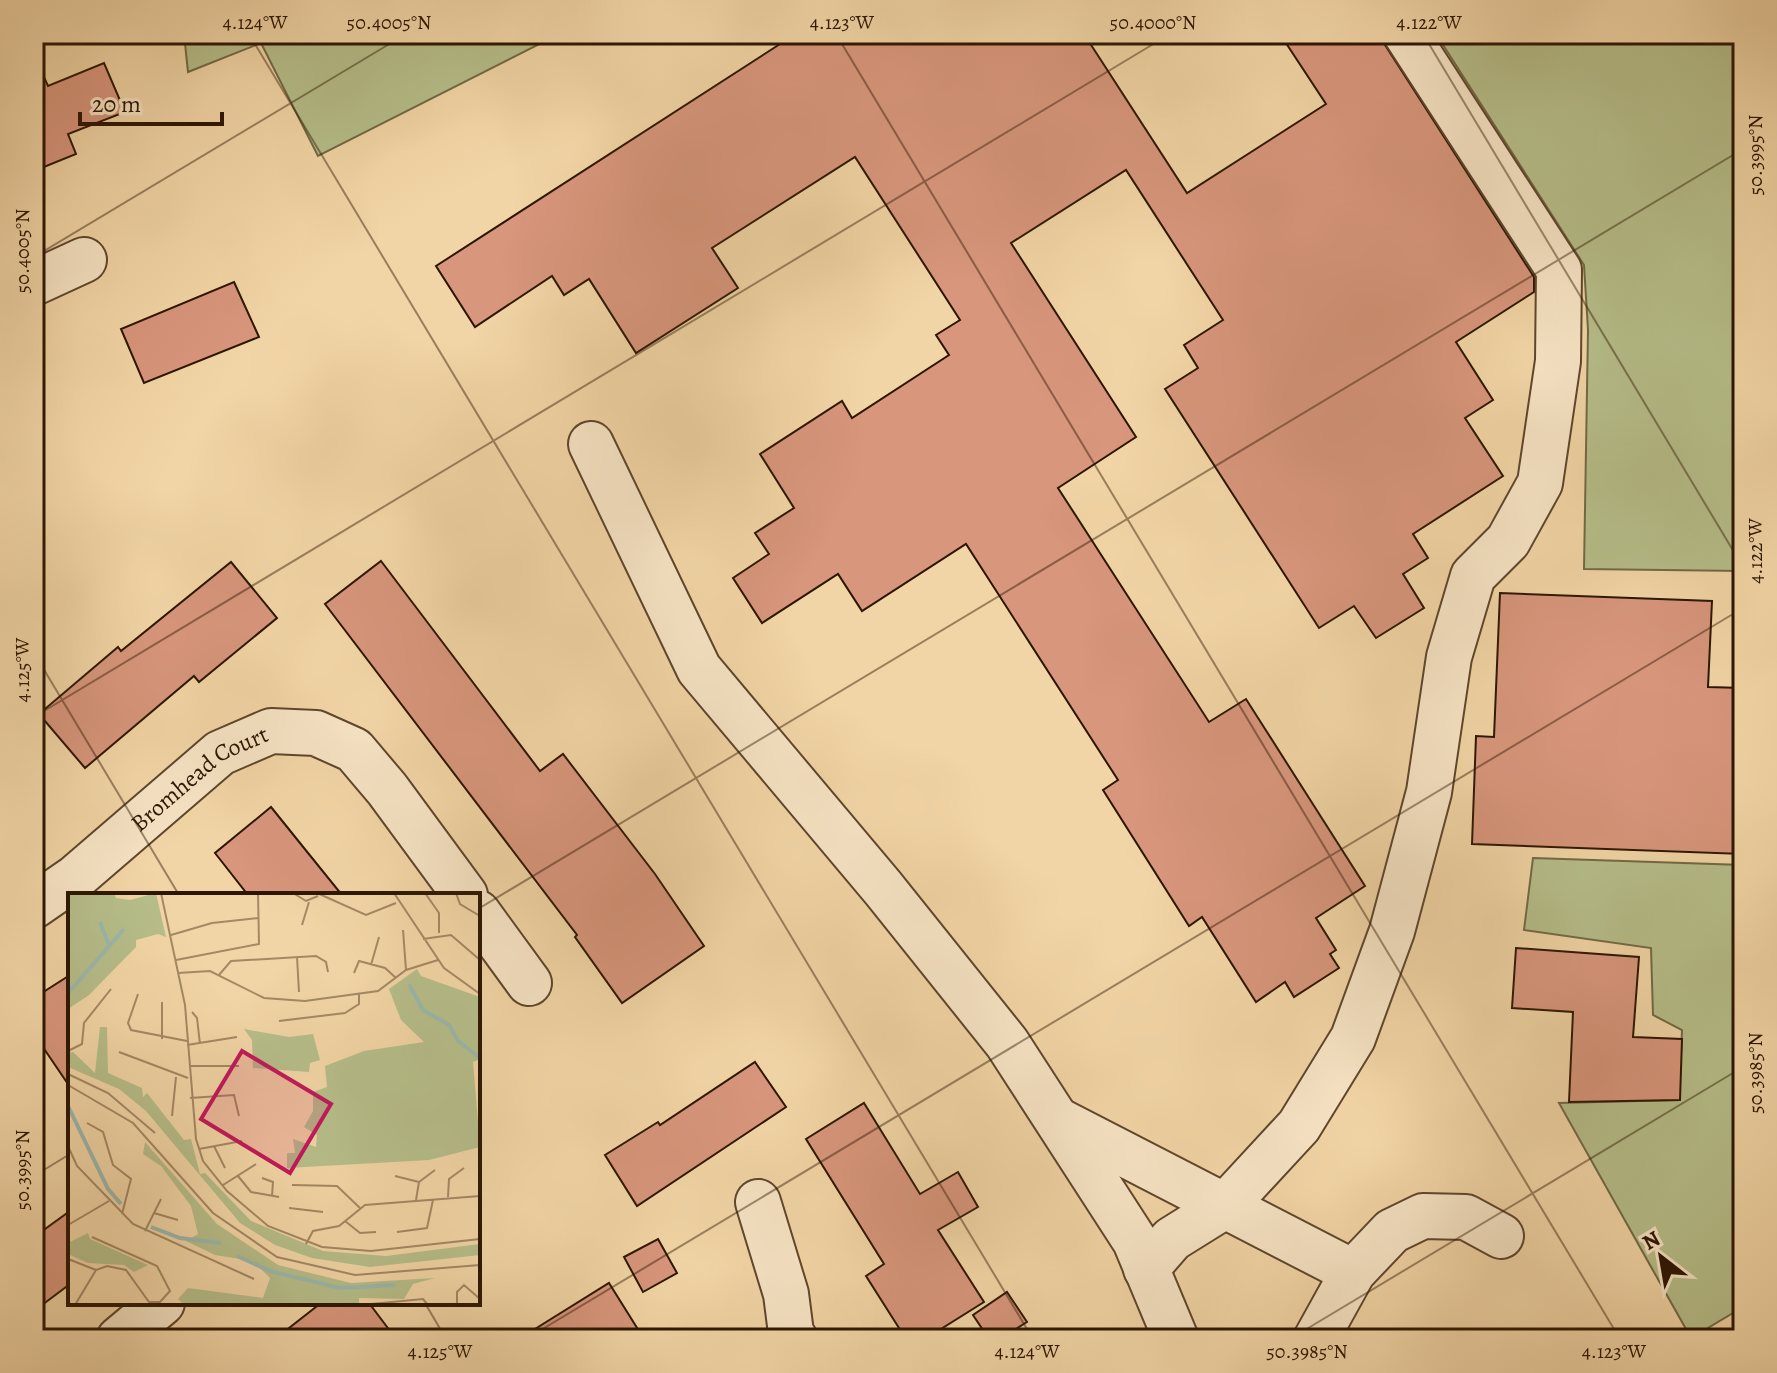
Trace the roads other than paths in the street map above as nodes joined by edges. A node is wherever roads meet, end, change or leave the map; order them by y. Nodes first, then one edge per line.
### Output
1 (1406, 34) edge
2 (84, 260) dead end
3 (34, 283) edge
4 (591, 444) dead end
5 (464, 893) edge
6 (34, 906) edge
7 (483, 929) edge
8 (529, 983) dead end
9 (1057, 1120) junction
10 (758, 1202) dead end
11 (1225, 1206) junction
12 (1501, 1236) dead end
13 (1146, 1269) junction
14 (1353, 1272) junction
15 (160, 1305) edge
16 (790, 1337) edge
17 (119, 1339) edge
18 (1176, 1339) edge
19 (1316, 1339) edge

1 - 11 street
2 - 3 street
4 - 9 street
5 - 6 street, Bromhead Court
7 - 8 street
9 - 11 street
9 - 13 street
10 - 16 street
11 - 13 street
11 - 14 street
12 - 14 street
13 - 18 street
14 - 19 street
15 - 17 street

